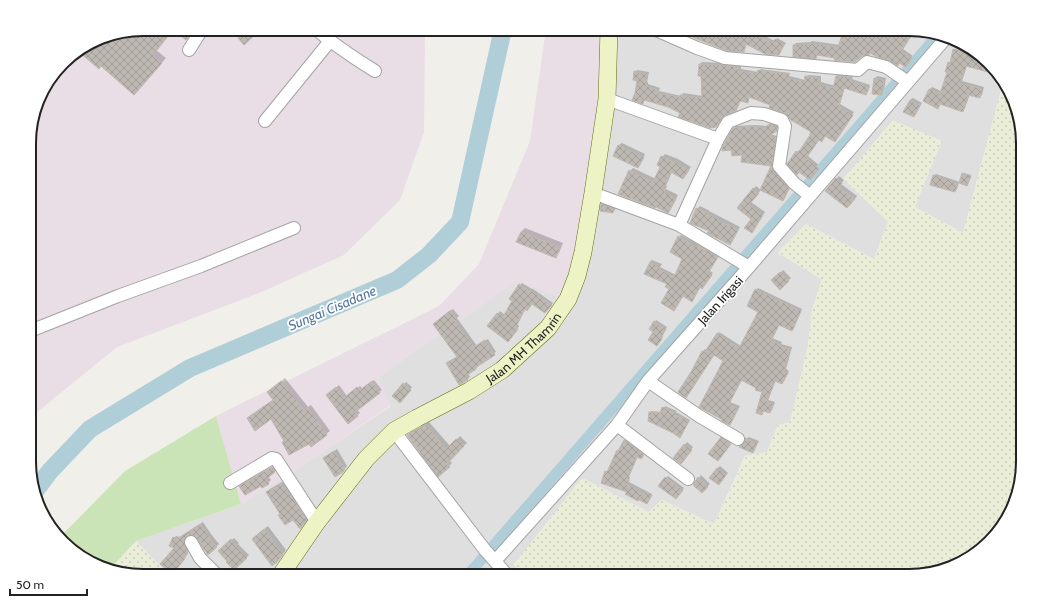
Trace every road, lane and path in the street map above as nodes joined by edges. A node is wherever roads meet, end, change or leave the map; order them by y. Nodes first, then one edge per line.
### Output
1 (198, 36) edge
2 (324, 36) edge
3 (609, 36) edge
4 (670, 36) edge
5 (330, 41) junction
6 (941, 41) edge
7 (189, 50) dead end
8 (375, 70) dead end
9 (902, 78) junction
10 (607, 99) junction
11 (265, 121) dead end
12 (718, 139) junction
13 (806, 192) junction
14 (593, 193) junction
15 (679, 225) junction
16 (294, 228) dead end
17 (745, 264) junction
18 (36, 329) edge
19 (648, 381) junction
20 (617, 425) junction
21 (394, 431) junction
22 (738, 439) dead end
23 (688, 479) dead end
24 (230, 484) dead end
25 (317, 522) junction
26 (191, 542) dead end
27 (491, 556) junction
28 (211, 569) edge
29 (285, 569) edge
30 (502, 569) edge

1 - 7 street
2 - 5 street
3 - 10 street, Jalan MH Thamrin
4 - 9 street
5 - 8 street
5 - 11 street
6 - 9 street, Jalan Irigasi
9 - 13 street, Jalan Irigasi
10 - 12 street
10 - 14 street, Jalan MH Thamrin
12 - 13 street
12 - 15 street
13 - 17 street, Jalan Irigasi
14 - 15 street
14 - 21 street, Jalan MH Thamrin
15 - 17 street
16 - 18 street
17 - 19 street, Jalan Irigasi
19 - 20 street, Jalan Irigasi
19 - 22 street
20 - 23 street
20 - 27 street, Jalan Irigasi
21 - 25 street, Jalan MH Thamrin
21 - 27 street
24 - 25 street
25 - 29 street, Jalan MH Thamrin
26 - 28 street
27 - 30 street

